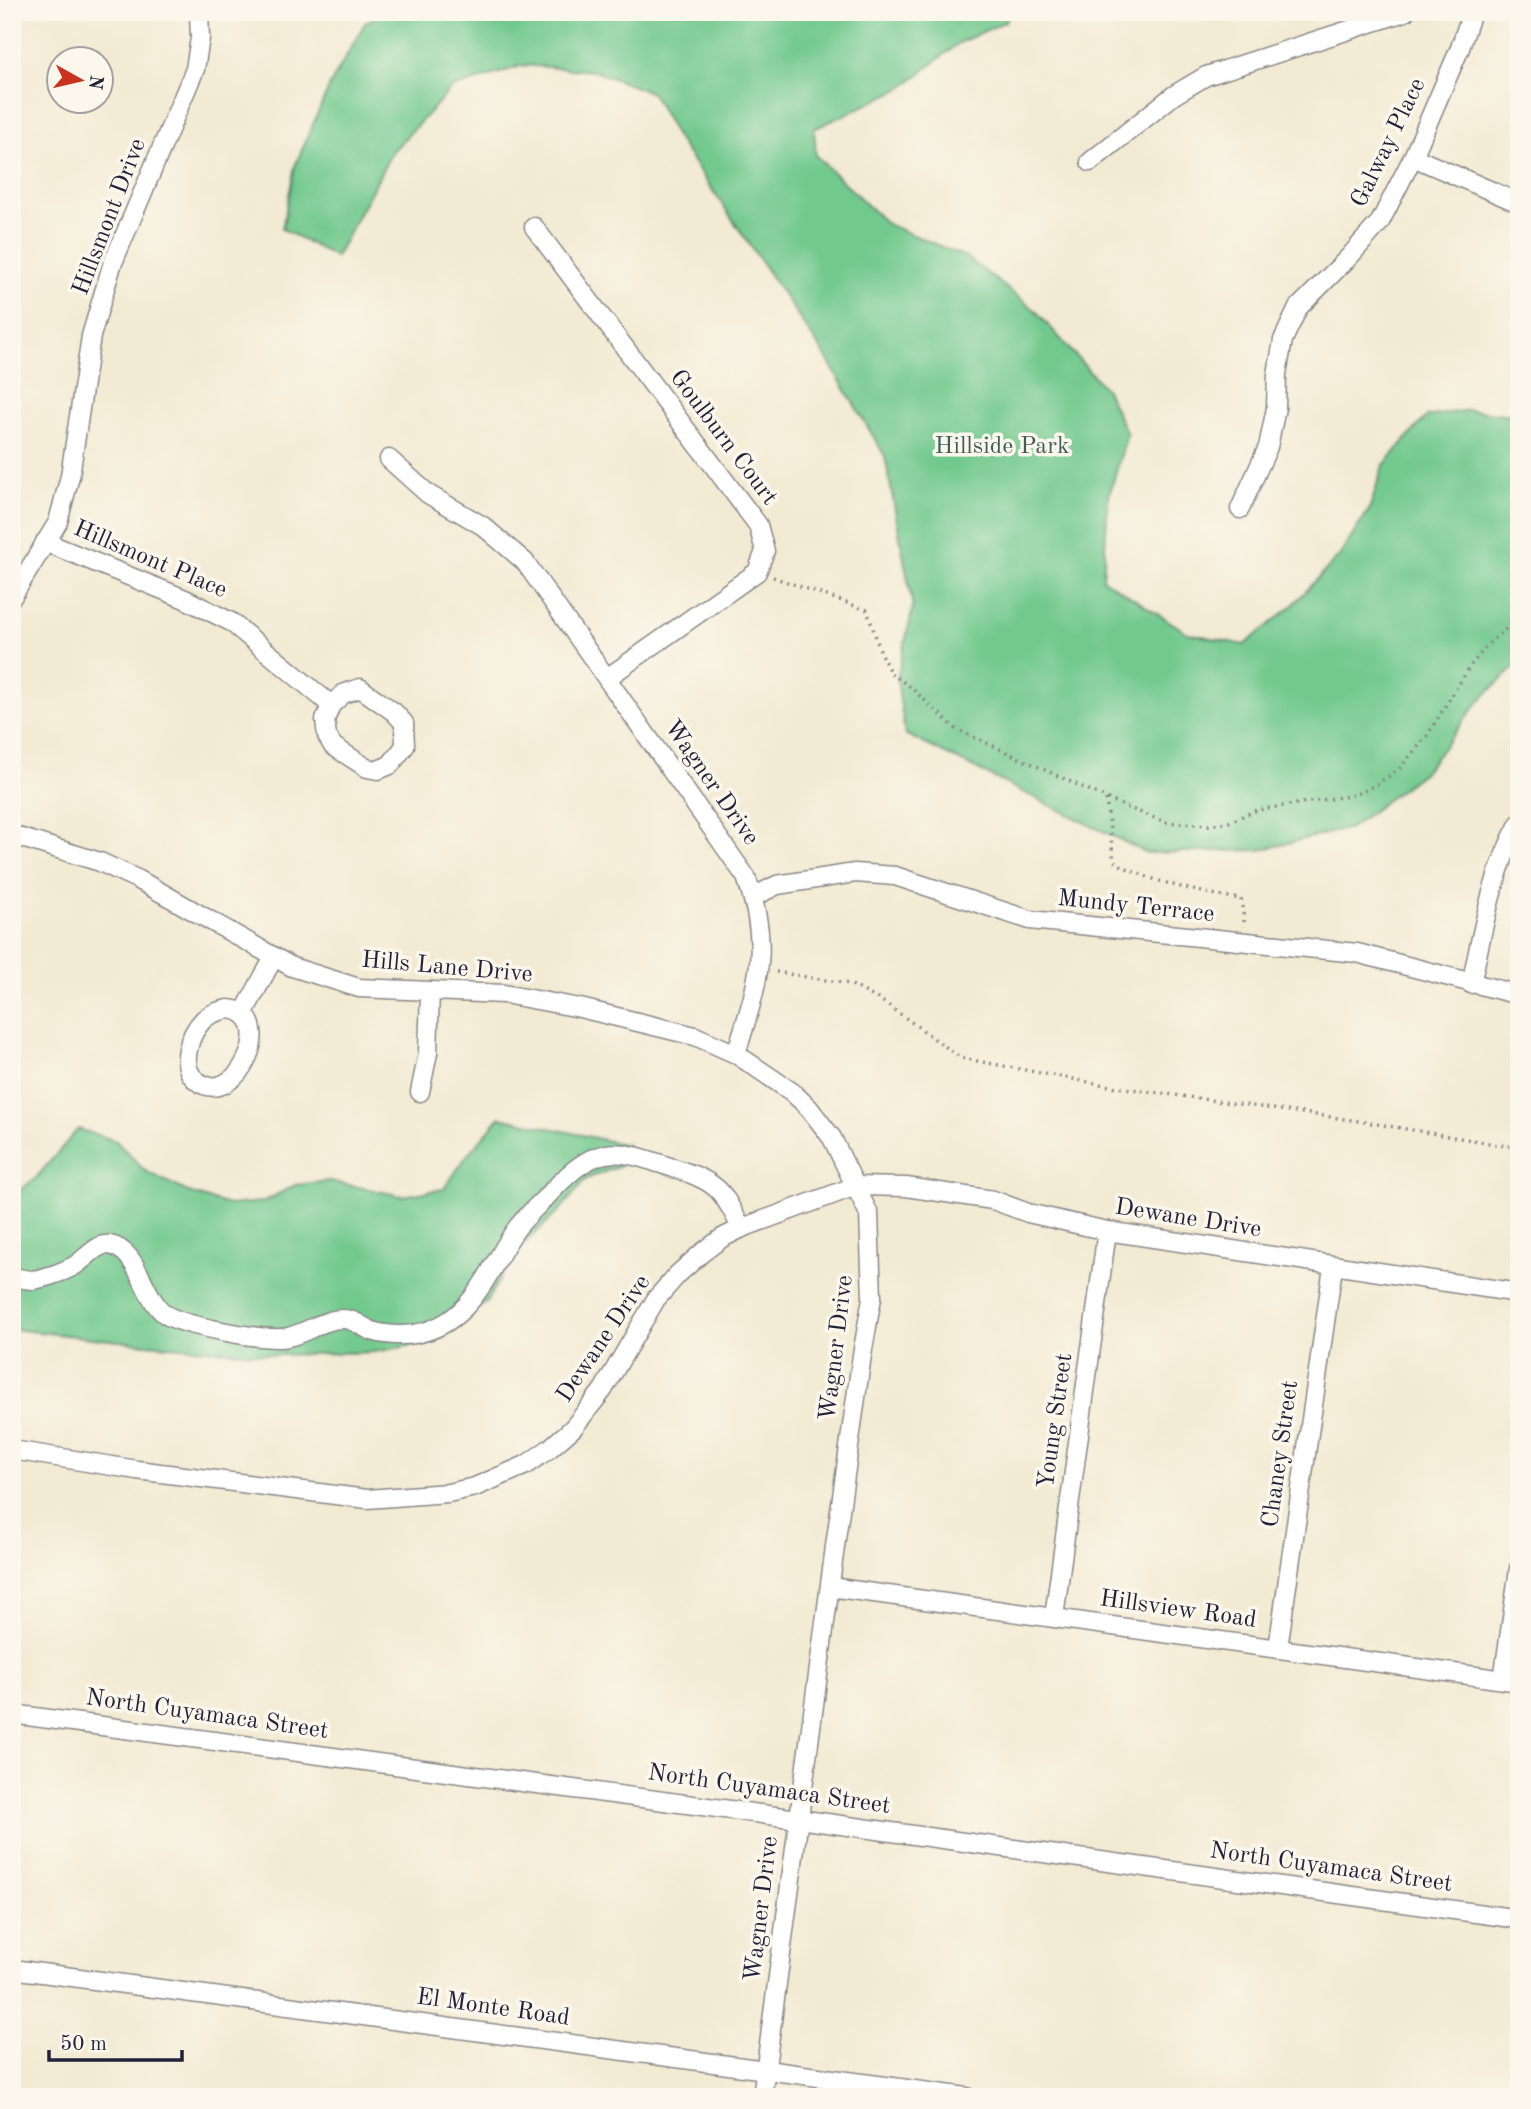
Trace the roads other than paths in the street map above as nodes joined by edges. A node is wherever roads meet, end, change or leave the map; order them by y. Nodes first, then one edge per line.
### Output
1 (199, 12) edge
2 (1405, 12) edge
3 (1472, 12) edge
4 (1413, 157) junction
5 (1090, 162) dead end
6 (1519, 203) edge
7 (534, 227) dead end
8 (389, 459) dead end
9 (1240, 509) dead end
10 (45, 542) junction
11 (12, 597) edge
12 (607, 678) junction
13 (331, 705) junction
14 (1519, 824) edge
15 (12, 835) edge
16 (754, 897) junction
17 (274, 957) junction
18 (1471, 984) junction
19 (430, 991) junction
20 (1519, 995) edge
21 (243, 1014) junction
22 (737, 1054) junction
23 (420, 1092) dead end
24 (856, 1186) junction
25 (742, 1228) junction
26 (1107, 1231) junction
27 (1333, 1266) junction
28 (12, 1277) edge
29 (1519, 1293) edge
30 (12, 1450) edge
31 (1519, 1569) edge
32 (830, 1587) junction
33 (1054, 1617) junction
34 (1278, 1648) junction
35 (1511, 1681) edge
36 (12, 1714) edge
37 (798, 1819) junction
38 (1519, 1919) edge
39 (12, 1969) edge
40 (766, 2069) junction
41 (762, 2097) edge
42 (967, 2097) edge

1 - 10 street, Hillsmont Drive
2 - 5 street
3 - 4 street, Galway Place
4 - 6 street
4 - 9 street, Galway Place
7 - 12 street, Goulburn Court
8 - 12 street, Wagner Drive
10 - 11 street, Hillsmont Drive
10 - 13 street, Hillsmont Place
12 - 16 street, Wagner Drive
13 - 13 street
14 - 18 street
15 - 17 street, Hills Lane Drive
16 - 18 street, Mundy Terrace
16 - 22 street, Wagner Drive
17 - 19 street, Hills Lane Drive
17 - 21 street
18 - 20 street, Mundy Terrace
19 - 22 street, Hills Lane Drive
19 - 23 street
21 - 21 street
22 - 24 street, Wagner Drive
24 - 25 street, Dewane Drive
24 - 26 street, Dewane Drive
24 - 32 street, Wagner Drive
25 - 28 street
25 - 30 street, Dewane Drive
26 - 27 street, Dewane Drive
26 - 33 street, Young Street
27 - 29 street, Dewane Drive
27 - 34 street, Chaney Street
31 - 35 street
32 - 33 street, Hillsview Road
32 - 37 street, Wagner Drive
33 - 34 street, Hillsview Road
34 - 35 street, Hillsview Road
36 - 37 street, North Cuyamaca Street
37 - 38 street, North Cuyamaca Street
37 - 40 street, Wagner Drive
39 - 40 street, El Monte Road
40 - 41 street, Wagner Drive
40 - 42 street, El Monte Road

